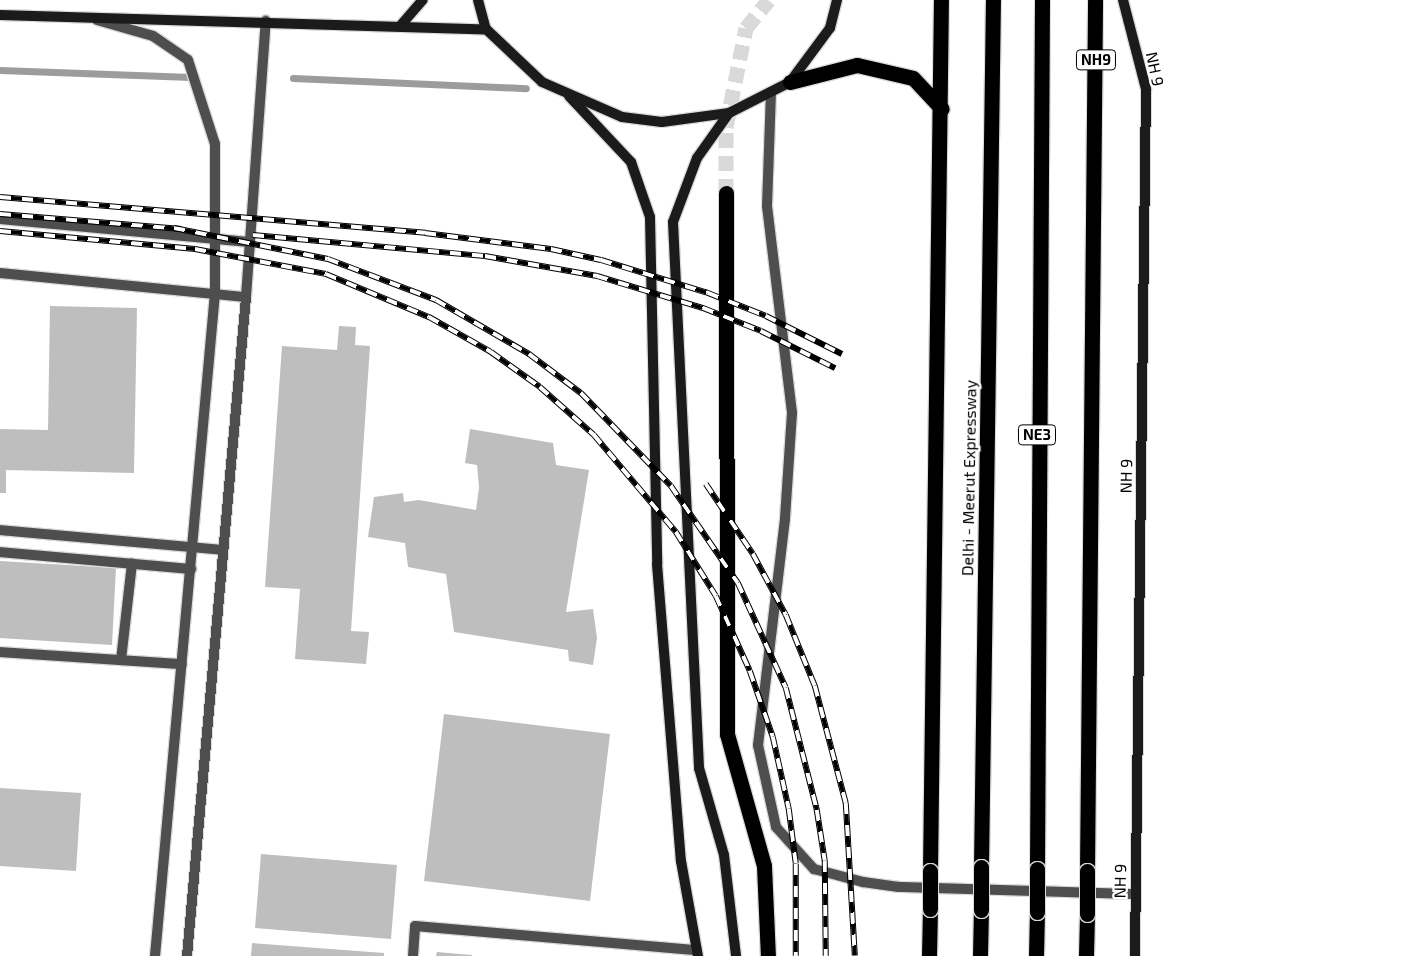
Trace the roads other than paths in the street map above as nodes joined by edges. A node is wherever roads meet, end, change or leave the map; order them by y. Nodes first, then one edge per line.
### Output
1 (423, 0) edge
2 (478, 0) edge
3 (837, 0) edge
4 (941, 0) edge
5 (993, 0) edge
6 (1042, 0) edge
7 (1095, 0) edge
8 (1123, 0) edge
9 (0, 15) edge
10 (87, 17) junction
11 (266, 21) junction
12 (401, 25) junction
13 (486, 29) junction
14 (790, 82) junction
15 (771, 92) junction
16 (569, 96) junction
17 (942, 108) junction
18 (730, 113) junction
19 (726, 193) tunnel mouth
20 (0, 219) edge
21 (215, 240) junction
22 (250, 242) junction
23 (0, 273) edge
24 (215, 293) junction
25 (246, 297) junction
26 (0, 530) edge
27 (193, 547) junction
28 (223, 550) junction
29 (0, 552) edge
30 (132, 564) junction
31 (191, 569) junction
32 (0, 652) edge
33 (121, 660) junction
34 (182, 664) junction
35 (1135, 894) junction
36 (698, 953) edge
37 (155, 956) edge
38 (187, 956) edge
39 (413, 956) edge
40 (736, 956) edge
41 (768, 956) edge
42 (929, 956) edge
43 (980, 956) edge
44 (1036, 956) edge
45 (1086, 956) edge
46 (1134, 956) edge

1 - 12 main road
2 - 13 main road
3 - 14 main road
4 - 17 highway
5 - 43 highway, Delhi - Meerut Expressway, bridge
6 - 44 highway, NE3, bridge
7 - 45 highway, NH9, bridge
8 - 35 main road, NH 9
9 - 10 main road
10 - 11 main road
10 - 21 street
11 - 12 main road
11 - 22 street
12 - 13 main road
13 - 16 main road
14 - 15 main road
14 - 17 highway
15 - 18 main road
15 - 35 street
16 - 18 main road
16 - 36 main road
17 - 42 highway, bridge
18 - 40 main road
19 - 41 highway
20 - 21 street
21 - 22 street
21 - 24 street
22 - 25 street
23 - 24 street
24 - 25 street
24 - 27 street
25 - 28 street
26 - 27 street
27 - 28 street
27 - 31 street
28 - 38 street
29 - 30 street
30 - 31 street
30 - 33 street
31 - 34 street
32 - 33 street
33 - 34 street
34 - 37 street
35 - 46 main road, NH 9
36 - 39 street

